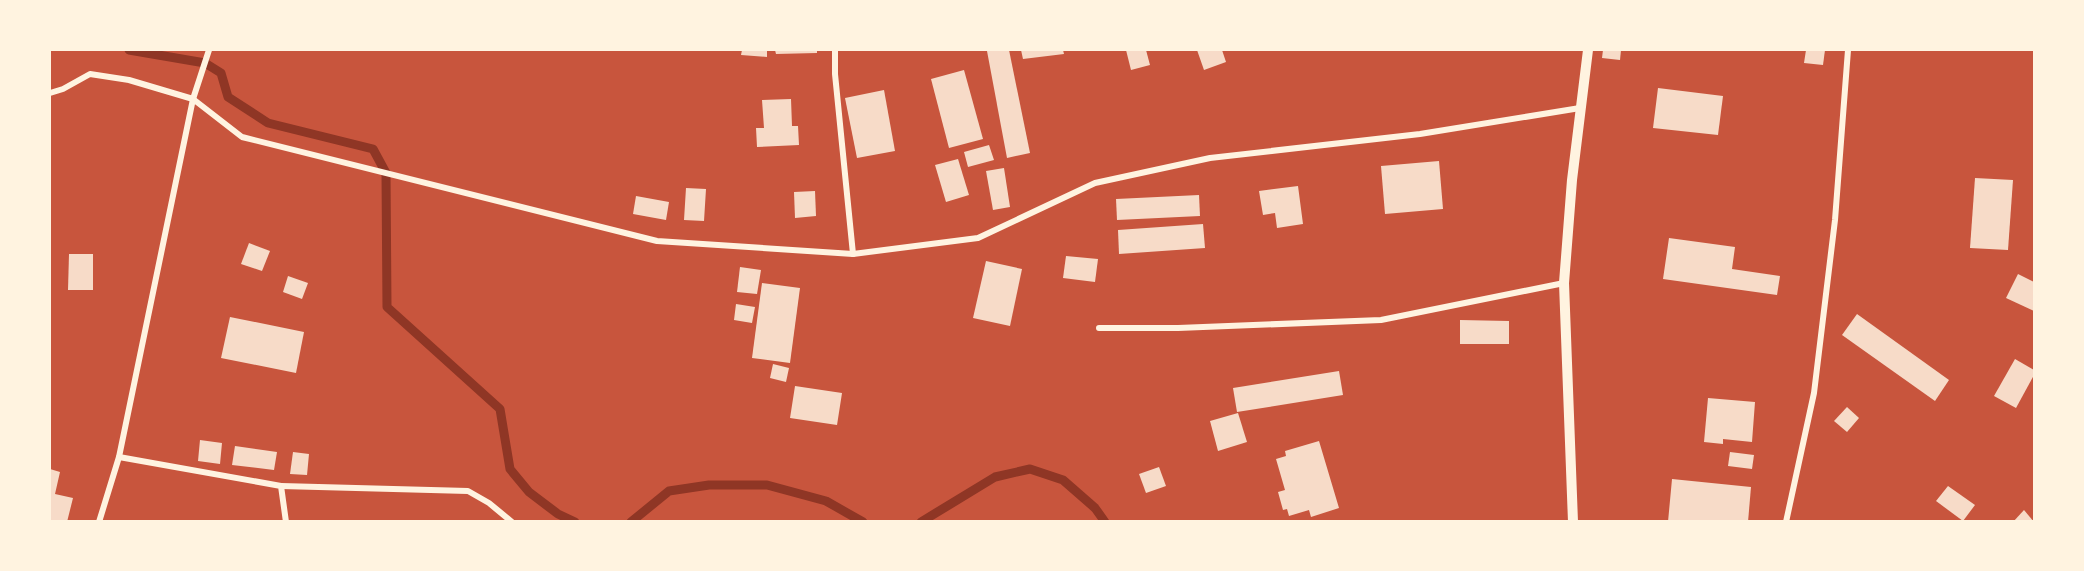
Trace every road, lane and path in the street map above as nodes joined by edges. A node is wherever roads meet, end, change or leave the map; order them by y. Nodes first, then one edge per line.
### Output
1 (209, 50) edge
2 (835, 50) edge
3 (1588, 50) edge
4 (1848, 50) edge
5 (50, 93) edge
6 (193, 99) junction
7 (1580, 108) junction
8 (853, 254) junction
9 (1564, 283) junction
10 (1099, 328) dead end
11 (119, 457) junction
12 (281, 486) junction
13 (99, 522) edge
14 (286, 522) edge
15 (512, 522) edge
16 (1573, 522) edge
17 (1786, 522) edge

1 - 6 street
2 - 8 street
3 - 7 street
4 - 17 street
5 - 6 street
6 - 8 street
6 - 11 street
7 - 8 street
7 - 9 street
9 - 10 street
9 - 16 street
11 - 12 street
11 - 13 street
12 - 14 street
12 - 15 street

